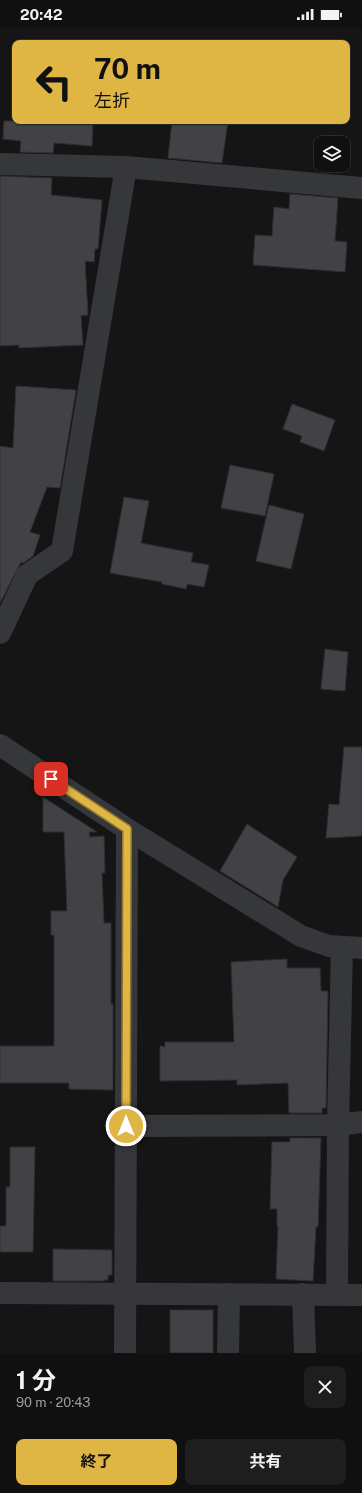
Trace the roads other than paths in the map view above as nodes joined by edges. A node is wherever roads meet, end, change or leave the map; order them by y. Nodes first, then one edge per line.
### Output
1 (0, 164) edge
2 (126, 167) junction
3 (362, 188) edge
4 (0, 633) edge
5 (0, 745) edge
6 (127, 829) junction
7 (352, 948) edge
8 (362, 1122) edge
9 (338, 1125) junction
10 (126, 1126) junction
11 (0, 1293) edge
12 (126, 1293) junction
13 (229, 1294) junction
14 (303, 1294) junction
15 (337, 1294) junction
16 (362, 1295) edge
17 (125, 1353) edge
18 (228, 1353) edge
19 (305, 1353) edge

1 - 2 street
2 - 3 street
2 - 4 street
5 - 6 street
6 - 7 street
6 - 10 street
7 - 9 street
8 - 9 street
9 - 10 street
9 - 15 street
10 - 12 street
11 - 12 street
12 - 13 street
12 - 17 street
13 - 14 street
13 - 18 street
14 - 15 street
14 - 19 street
15 - 16 street

